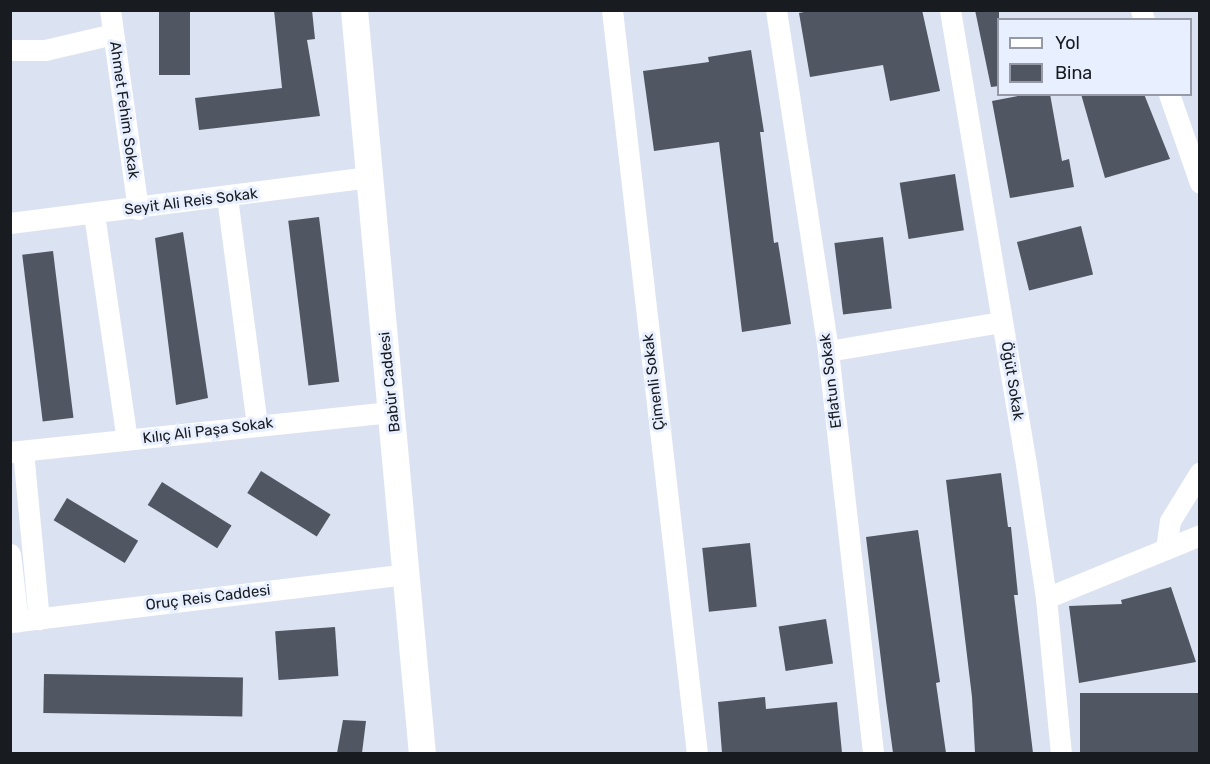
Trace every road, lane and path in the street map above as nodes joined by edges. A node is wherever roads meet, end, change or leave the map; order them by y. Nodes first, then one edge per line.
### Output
1 (110, 10) edge
2 (354, 10) edge
3 (612, 10) edge
4 (776, 10) edge
5 (950, 10) edge
6 (113, 34) junction
7 (10, 50) edge
8 (1170, 96) edge
9 (371, 177) junction
10 (1200, 183) edge
11 (227, 197) junction
12 (138, 209) junction
13 (94, 214) junction
14 (10, 223) edge
15 (1002, 322) junction
16 (828, 351) junction
17 (393, 412) junction
18 (257, 425) junction
19 (127, 440) junction
20 (17, 451) edge
21 (1200, 472) edge
22 (1200, 535) edge
23 (1166, 549) junction
24 (10, 554) edge
25 (406, 574) junction
26 (1046, 598) junction
27 (39, 619) junction
28 (14, 622) edge
29 (422, 753) edge
30 (697, 753) edge
31 (873, 753) edge
32 (1061, 753) edge

1 - 6 street, Ahmet Fehim Sokak
2 - 9 main road, Babür Caddesi
3 - 30 street, Çimenli Sokak
4 - 16 street, Eflatun Sokak
5 - 15 street, Öğüt Sokak
6 - 7 street
6 - 12 street, Ahmet Fehim Sokak
8 - 10 street
9 - 11 street, Seyit Ali Reis Sokak
9 - 17 main road, Babür Caddesi
11 - 12 street, Seyit Ali Reis Sokak
11 - 18 street
12 - 13 street, Seyit Ali Reis Sokak
13 - 14 street, Seyit Ali Reis Sokak
13 - 19 street
15 - 16 street
15 - 26 street, Öğüt Sokak
16 - 31 street, Eflatun Sokak
17 - 18 street, Kılıç Ali Paşa Sokak
17 - 25 main road, Babür Caddesi
18 - 19 street, Kılıç Ali Paşa Sokak
19 - 20 street, Kılıç Ali Paşa Sokak
20 - 27 street
21 - 23 street
22 - 23 street
23 - 26 street
24 - 28 street
25 - 27 street, Oruç Reis Caddesi
25 - 29 main road, Babür Caddesi
26 - 32 street, Öğüt Sokak
27 - 28 street, Oruç Reis Caddesi

